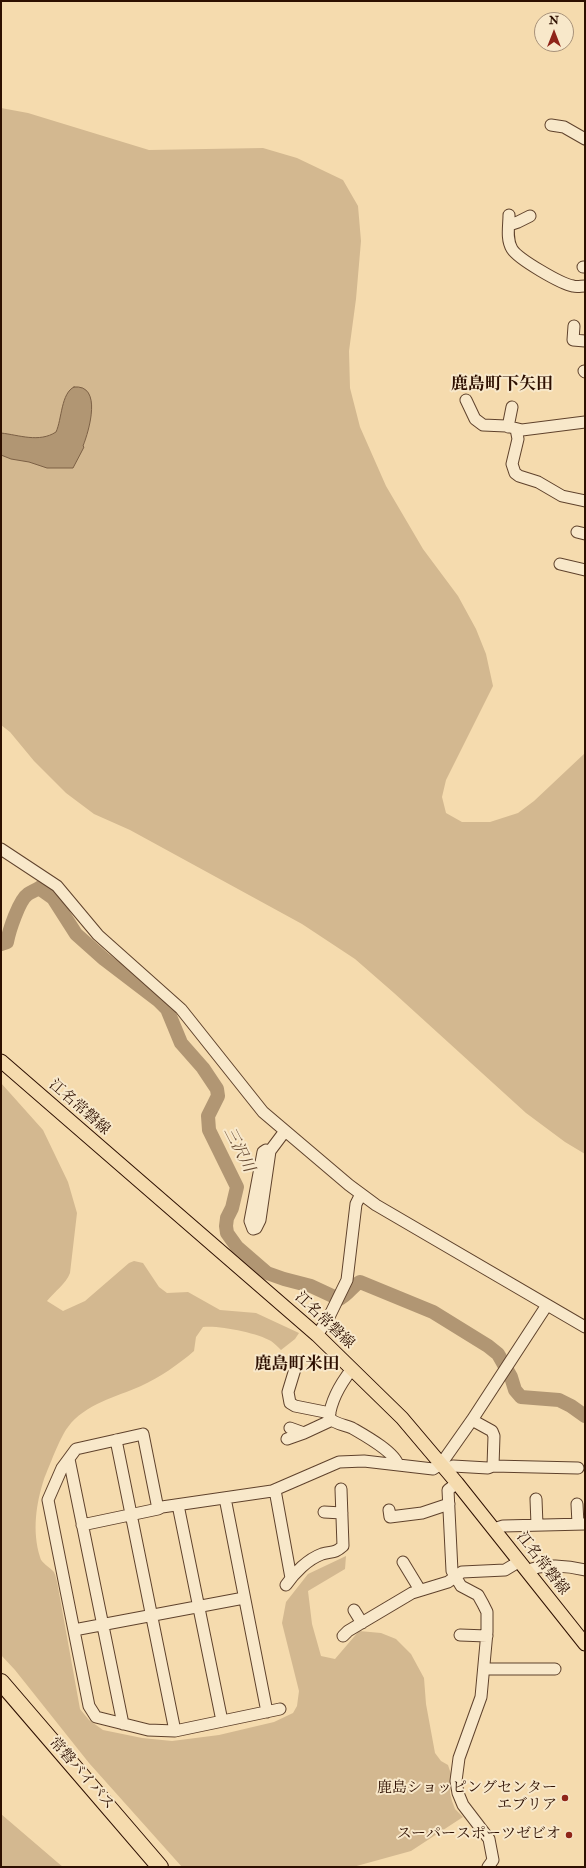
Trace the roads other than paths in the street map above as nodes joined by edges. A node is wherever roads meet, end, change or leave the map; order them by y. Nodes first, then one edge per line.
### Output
1 (552, 125) dead end
2 (585, 139) edge
3 (530, 216) dead end
4 (585, 286) edge
5 (574, 326) dead end
6 (585, 341) edge
7 (466, 400) dead end
8 (512, 407) dead end
9 (585, 422) edge
10 (512, 428) junction
11 (585, 501) edge
12 (560, 564) dead end
13 (585, 570) edge
14 (1, 849) edge
15 (1, 1061) edge
16 (285, 1131) junction
17 (270, 1151) junction
18 (361, 1194) junction
19 (547, 1305) junction
20 (585, 1327) edge
21 (317, 1335) junction
22 (295, 1369) dead end
23 (352, 1369) junction
24 (331, 1417) junction
25 (472, 1420) junction
26 (290, 1428) dead end
27 (304, 1433) junction
28 (287, 1439) dead end
29 (116, 1440) junction
30 (69, 1459) junction
31 (398, 1465) junction
32 (493, 1466) junction
33 (443, 1467) junction
34 (578, 1468) dead end
35 (457, 1483) junction
36 (341, 1489) dead end
37 (275, 1490) junction
38 (225, 1498) junction
39 (536, 1499) dead end
40 (449, 1504) junction
41 (577, 1504) dead end
42 (178, 1505) junction
43 (158, 1509) junction
44 (389, 1510) dead end
45 (324, 1512) dead end
46 (342, 1513) junction
47 (131, 1515) junction
48 (582, 1524) edge
49 (82, 1525) junction
50 (537, 1525) junction
51 (494, 1529) junction
52 (403, 1562) dead end
53 (523, 1566) junction
54 (585, 1570) edge
55 (456, 1578) junction
56 (420, 1590) junction
57 (244, 1598) junction
58 (199, 1606) junction
59 (354, 1610) dead end
60 (152, 1615) junction
61 (362, 1623) junction
62 (103, 1624) junction
63 (74, 1630) junction
64 (460, 1635) dead end
65 (343, 1636) dead end
66 (487, 1636) junction
67 (585, 1644) edge
68 (484, 1669) junction
69 (555, 1669) dead end
70 (1, 1682) edge
71 (1, 1698) edge
72 (280, 1710) dead end
73 (267, 1712) junction
74 (222, 1721) junction
75 (123, 1724) junction
76 (175, 1731) junction
77 (147, 1867) edge
78 (160, 1867) edge
79 (488, 1867) edge

1 - 2 street
3 - 4 street
5 - 6 street
7 - 10 street
8 - 10 street
9 - 10 street
10 - 11 street
12 - 13 street
14 - 16 street
15 - 21 main road, 江名常磐線
16 - 17 street
16 - 18 street
17 - 17 street
18 - 19 street
18 - 21 street
19 - 20 street
19 - 25 street
21 - 23 main road, 江名常磐線
22 - 24 street
23 - 24 street
23 - 33 main road, 江名常磐線
24 - 27 street
24 - 31 street
25 - 32 street
25 - 33 street
26 - 27 street
27 - 28 street
29 - 30 street
29 - 43 street
29 - 47 street
30 - 49 street
30 - 63 street
31 - 33 street
31 - 37 street
32 - 33 street
32 - 34 street
33 - 35 main road, 江名常磐線
35 - 40 street
35 - 51 main road, 江名常磐線
36 - 46 street
37 - 38 street
37 - 46 street
38 - 42 street
38 - 57 street
39 - 50 street
40 - 44 street
40 - 55 street
41 - 48 street
42 - 43 street
42 - 58 street
43 - 47 street
45 - 46 street
47 - 49 street
47 - 60 street
48 - 50 street
49 - 62 street
50 - 51 street
51 - 53 main road, 江名常磐線
52 - 56 street
53 - 54 street
53 - 55 street
53 - 67 main road, 江名常磐線
55 - 56 street
55 - 66 street
56 - 61 street
57 - 58 street
57 - 73 street
58 - 60 street
58 - 74 street
59 - 61 street
60 - 62 street
60 - 76 street
61 - 65 street
62 - 63 street
62 - 75 street
63 - 75 street
64 - 66 street
66 - 68 street
68 - 69 street
68 - 79 street
70 - 78 highway, 常磐バイパス
71 - 77 highway, 常磐バイパス
72 - 73 street
73 - 74 street
74 - 76 street
75 - 76 street

